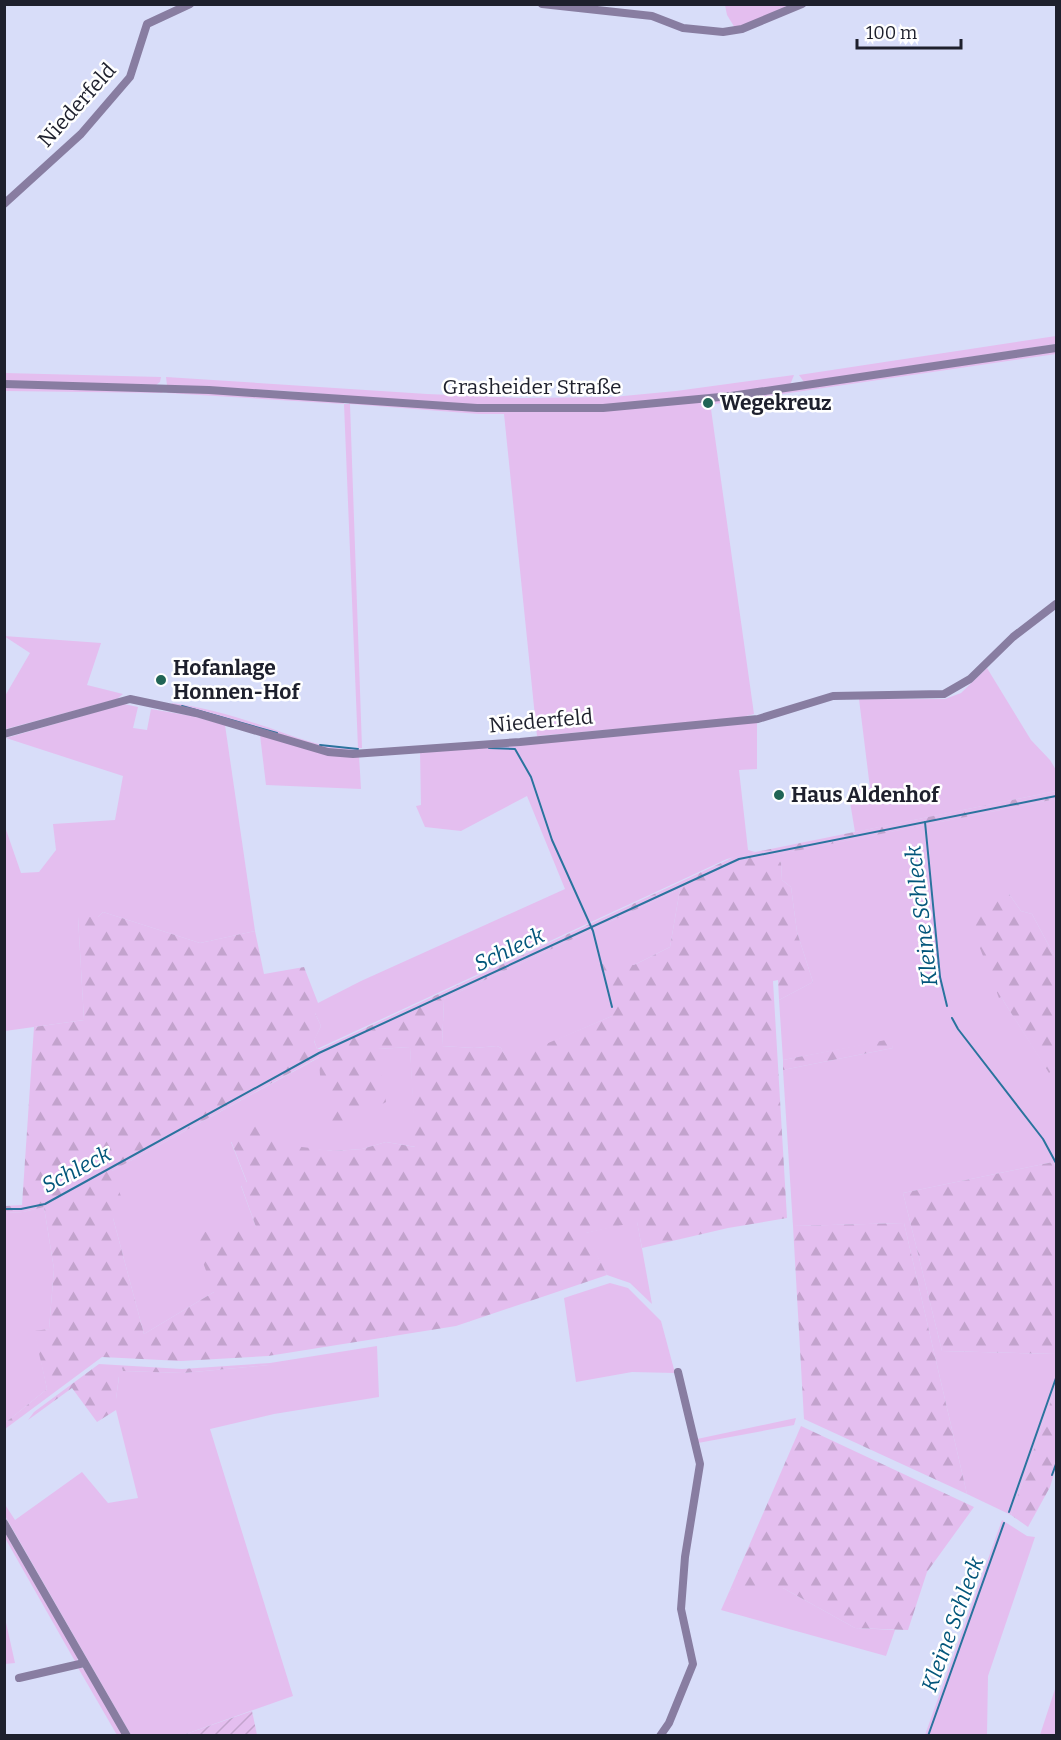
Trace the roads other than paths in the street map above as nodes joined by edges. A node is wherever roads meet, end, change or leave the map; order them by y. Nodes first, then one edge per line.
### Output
1 (190, 4) edge
2 (542, 4) edge
3 (802, 4) edge
4 (4, 204) edge
5 (1056, 348) edge
6 (4, 384) edge
7 (1056, 604) edge
8 (4, 734) edge
9 (678, 1372) dead end
10 (4, 1523) edge
11 (84, 1663) junction
12 (19, 1678) dead end
13 (127, 1736) edge
14 (660, 1736) edge

1 - 4 street, Niederfeld
2 - 3 street
5 - 6 street, Grasheider Straße
7 - 8 street, Niederfeld
9 - 14 street
10 - 11 street
11 - 12 street
11 - 13 street

